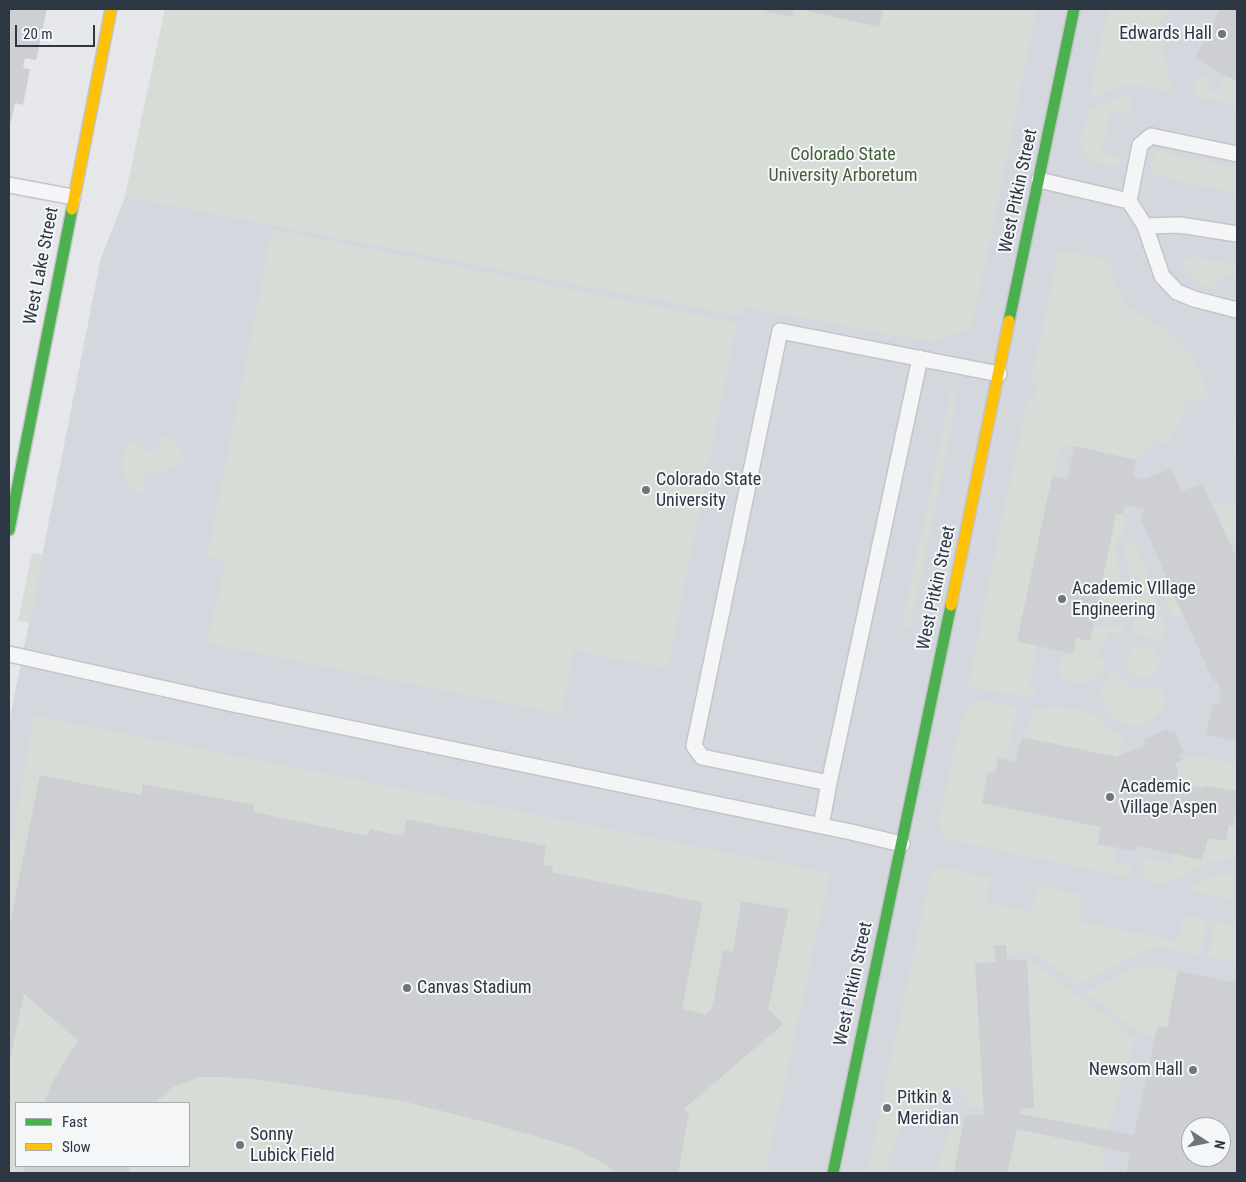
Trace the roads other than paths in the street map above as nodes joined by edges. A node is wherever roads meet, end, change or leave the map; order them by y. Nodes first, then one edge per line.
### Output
1 (111, 9) edge
2 (1074, 9) edge
3 (1237, 154) edge
4 (1039, 180) junction
5 (9, 185) edge
6 (73, 197) junction
7 (1129, 200) junction
8 (1145, 226) junction
9 (1237, 234) edge
10 (1237, 310) edge
11 (920, 358) junction
12 (999, 374) junction
13 (9, 530) edge
14 (9, 654) edge
15 (829, 783) junction
16 (820, 826) junction
17 (902, 844) junction
18 (833, 1173) edge

1 - 6 street, West Lake Street
2 - 4 street, West Pitkin Street
3 - 7 lane
4 - 7 lane
4 - 12 street, West Pitkin Street
5 - 6 lane
6 - 13 street, West Lake Street
7 - 8 lane
8 - 9 lane
8 - 10 lane
11 - 12 lane
11 - 15 lane
11 - 15 lane
12 - 17 street, West Pitkin Street
14 - 16 lane
15 - 16 lane
16 - 17 lane
17 - 18 street, West Pitkin Street

